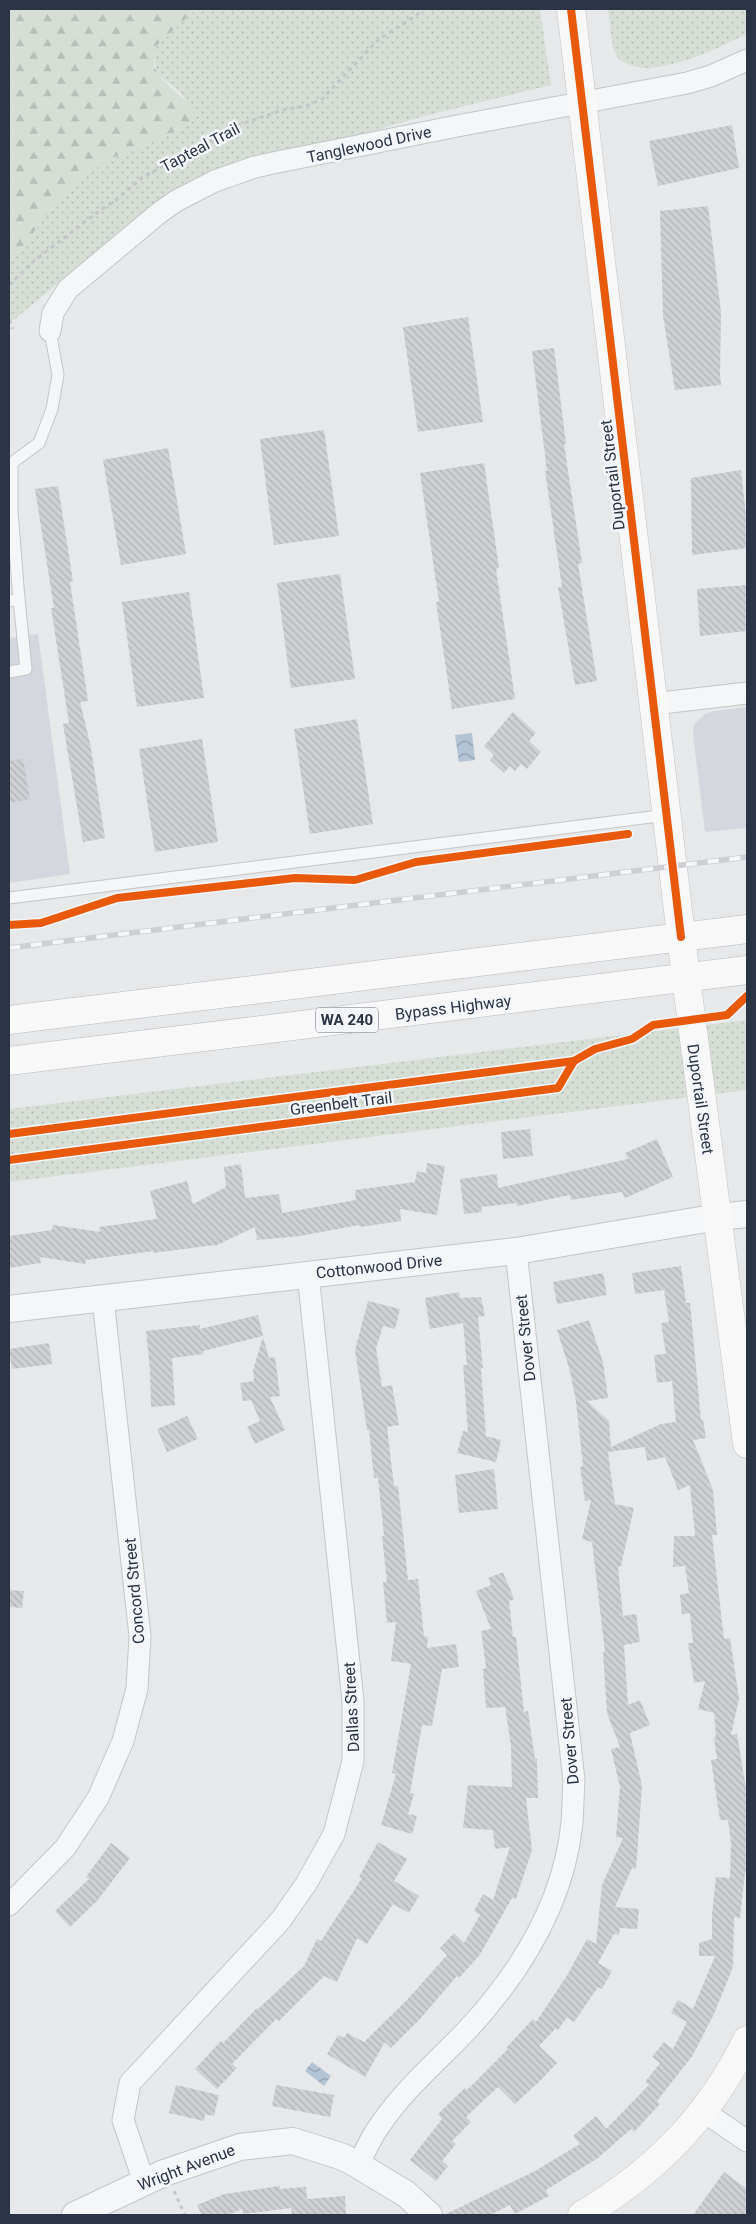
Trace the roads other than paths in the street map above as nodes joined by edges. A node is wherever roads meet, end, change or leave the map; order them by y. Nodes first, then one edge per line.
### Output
1 (572, 16) edge
2 (747, 60) edge
3 (583, 104) junction
4 (50, 331) joint
5 (11, 464) edge
6 (14, 600) edge
7 (9, 672) edge
8 (747, 692) edge
9 (653, 704) junction
10 (667, 815) junction
11 (9, 898) edge
12 (747, 929) edge
13 (682, 937) junction
14 (747, 970) edge
15 (686, 978) junction
16 (9, 1020) edge
17 (9, 1062) edge
18 (747, 1214) edge
19 (718, 1217) junction
20 (516, 1251) junction
21 (308, 1274) junction
22 (103, 1299) junction
23 (9, 1310) edge
24 (747, 1444) edge
25 (9, 1905) edge
26 (747, 2040) edge
27 (703, 2111) junction
28 (747, 2141) edge
29 (358, 2165) junction
30 (384, 2181) junction
31 (144, 2182) junction
32 (75, 2215) edge
33 (413, 2215) edge
34 (428, 2215) edge
35 (582, 2215) edge

1 - 3 main road, Duportail Street
2 - 3 street, Tanglewood Drive
3 - 4 street, Tanglewood Drive
3 - 9 main road, Duportail Street
4 - 5 lane
5 - 6 lane
6 - 7 lane
8 - 9 street
9 - 10 main road, Duportail Street
10 - 11 lane
10 - 13 main road, Duportail Street
12 - 13 main road
13 - 15 main road, Duportail Street
13 - 16 main road
14 - 15 main road, Bypass Highway / WA 240
15 - 17 main road, Bypass Highway / WA 240
15 - 19 main road, Duportail Street
18 - 19 street, Cottonwood Drive
19 - 20 street, Cottonwood Drive
19 - 24 main road, Duportail Street
20 - 21 street, Cottonwood Drive
20 - 29 street, Dover Street
21 - 22 street, Cottonwood Drive
21 - 31 street, Dallas Street
22 - 23 street, Cottonwood Drive
22 - 25 street, Concord Street
26 - 27 main road
27 - 28 street
27 - 35 main road
29 - 30 street, Wright Avenue
29 - 31 street, Wright Avenue
30 - 33 street, Wright Avenue
30 - 34 street, Wright Avenue
31 - 32 street, Wright Avenue

